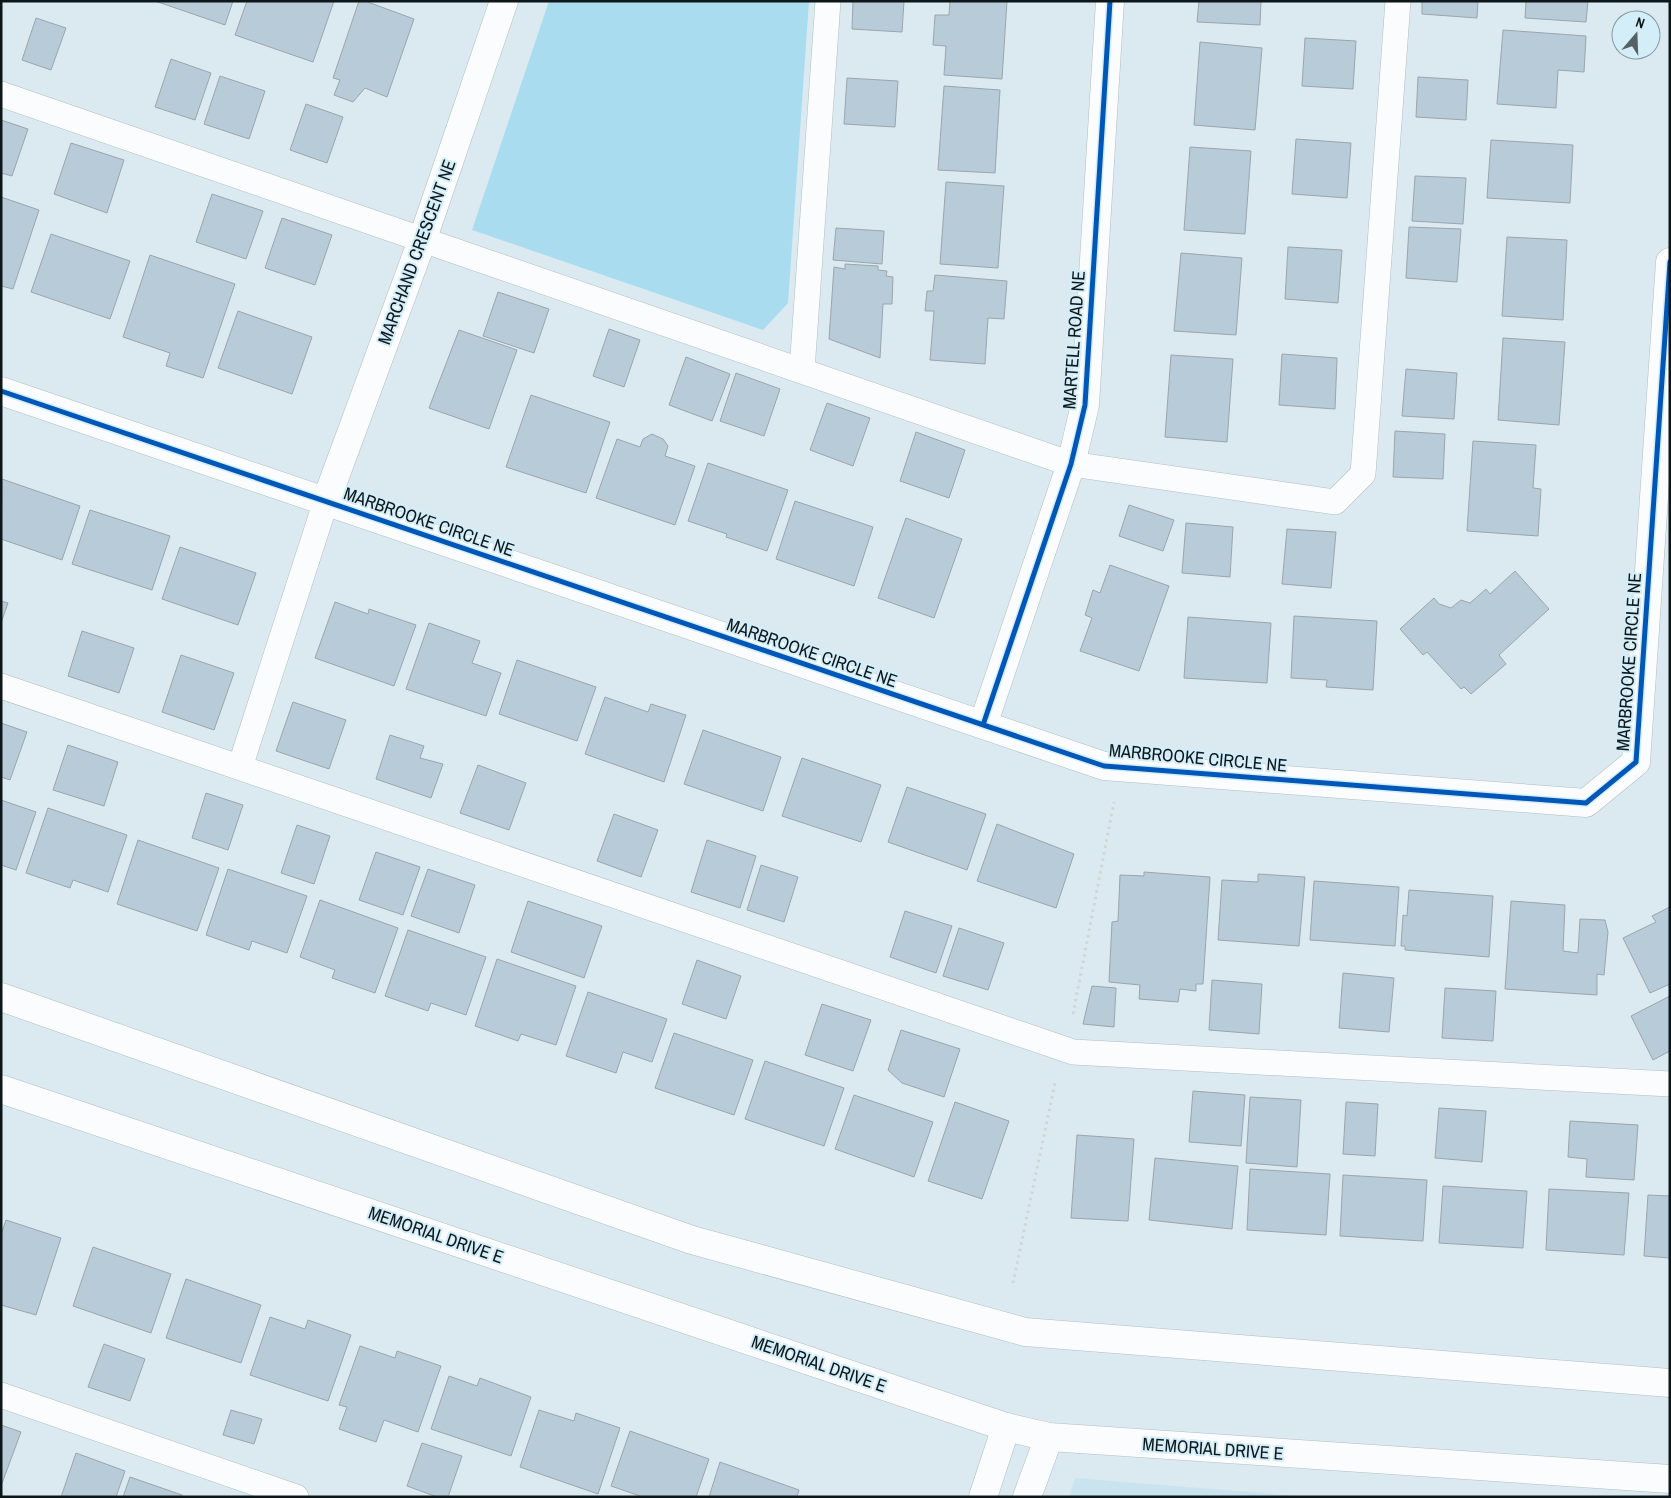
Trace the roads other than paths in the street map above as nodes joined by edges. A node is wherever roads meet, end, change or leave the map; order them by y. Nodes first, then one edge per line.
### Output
1 (504, 1) edge
2 (828, 1) edge
3 (1110, 1) edge
4 (1398, 1) edge
5 (1, 94) edge
6 (423, 238) junction
7 (1670, 262) edge
8 (802, 370) junction
9 (1, 391) edge
10 (1071, 464) junction
11 (326, 501) junction
12 (1, 686) edge
13 (983, 725) junction
14 (240, 767) junction
15 (1, 997) edge
16 (1670, 1084) edge
17 (1, 1089) edge
18 (1670, 1383) edge
19 (1, 1395) edge
20 (1006, 1427) junction
21 (1048, 1437) junction
22 (1670, 1479) edge
23 (296, 1497) edge
24 (983, 1497) edge
25 (1027, 1497) edge

1 - 6 street, MARCHAND CRESCENT NE
2 - 8 lane
3 - 10 street, MARTELL ROAD NE
4 - 10 lane
5 - 6 lane
6 - 8 lane
6 - 11 street, MARCHAND CRESCENT NE
7 - 13 street, MARBROOKE CIRCLE NE
8 - 10 lane
9 - 11 street, MARBROOKE CIRCLE NE
10 - 13 street, MARTELL ROAD NE
11 - 13 street, MARBROOKE CIRCLE NE
11 - 14 lane
12 - 14 lane
14 - 16 lane
15 - 18 street
17 - 20 street, MEMORIAL DRIVE E
19 - 23 lane
20 - 21 street, MEMORIAL DRIVE E
20 - 24 street
21 - 22 street, MEMORIAL DRIVE E
21 - 25 street

